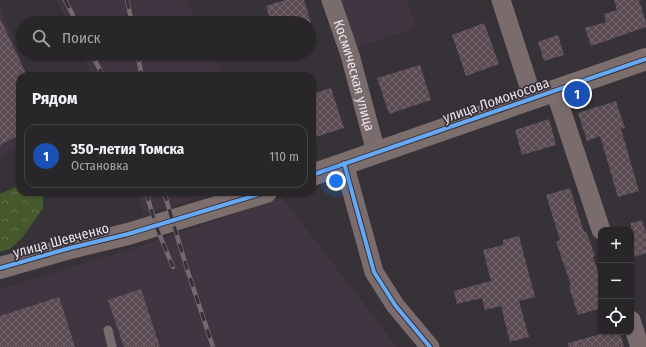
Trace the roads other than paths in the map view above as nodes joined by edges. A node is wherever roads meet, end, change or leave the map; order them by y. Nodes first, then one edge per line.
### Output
1 (331, 0) edge
2 (501, 0) edge
3 (646, 59) edge
4 (555, 91) junction
5 (533, 99) junction
6 (376, 152) junction
7 (344, 163) junction
8 (316, 174) edge
9 (253, 196) edge
10 (600, 227) edge
11 (0, 268) edge
12 (634, 329) edge
13 (108, 330) dead end
14 (112, 347) edge
15 (430, 347) edge
16 (640, 347) edge

1 - 6 street, Космическая улица
2 - 5 street
3 - 4 street, улица Ломоносова
4 - 5 street, улица Ломоносова
4 - 10 street
5 - 6 street, улица Ломоносова
6 - 7 street, улица Ломоносова
7 - 8 street, улица Ломоносова
7 - 15 street
9 - 11 street, улица Шевченко
12 - 16 street
13 - 14 lane

